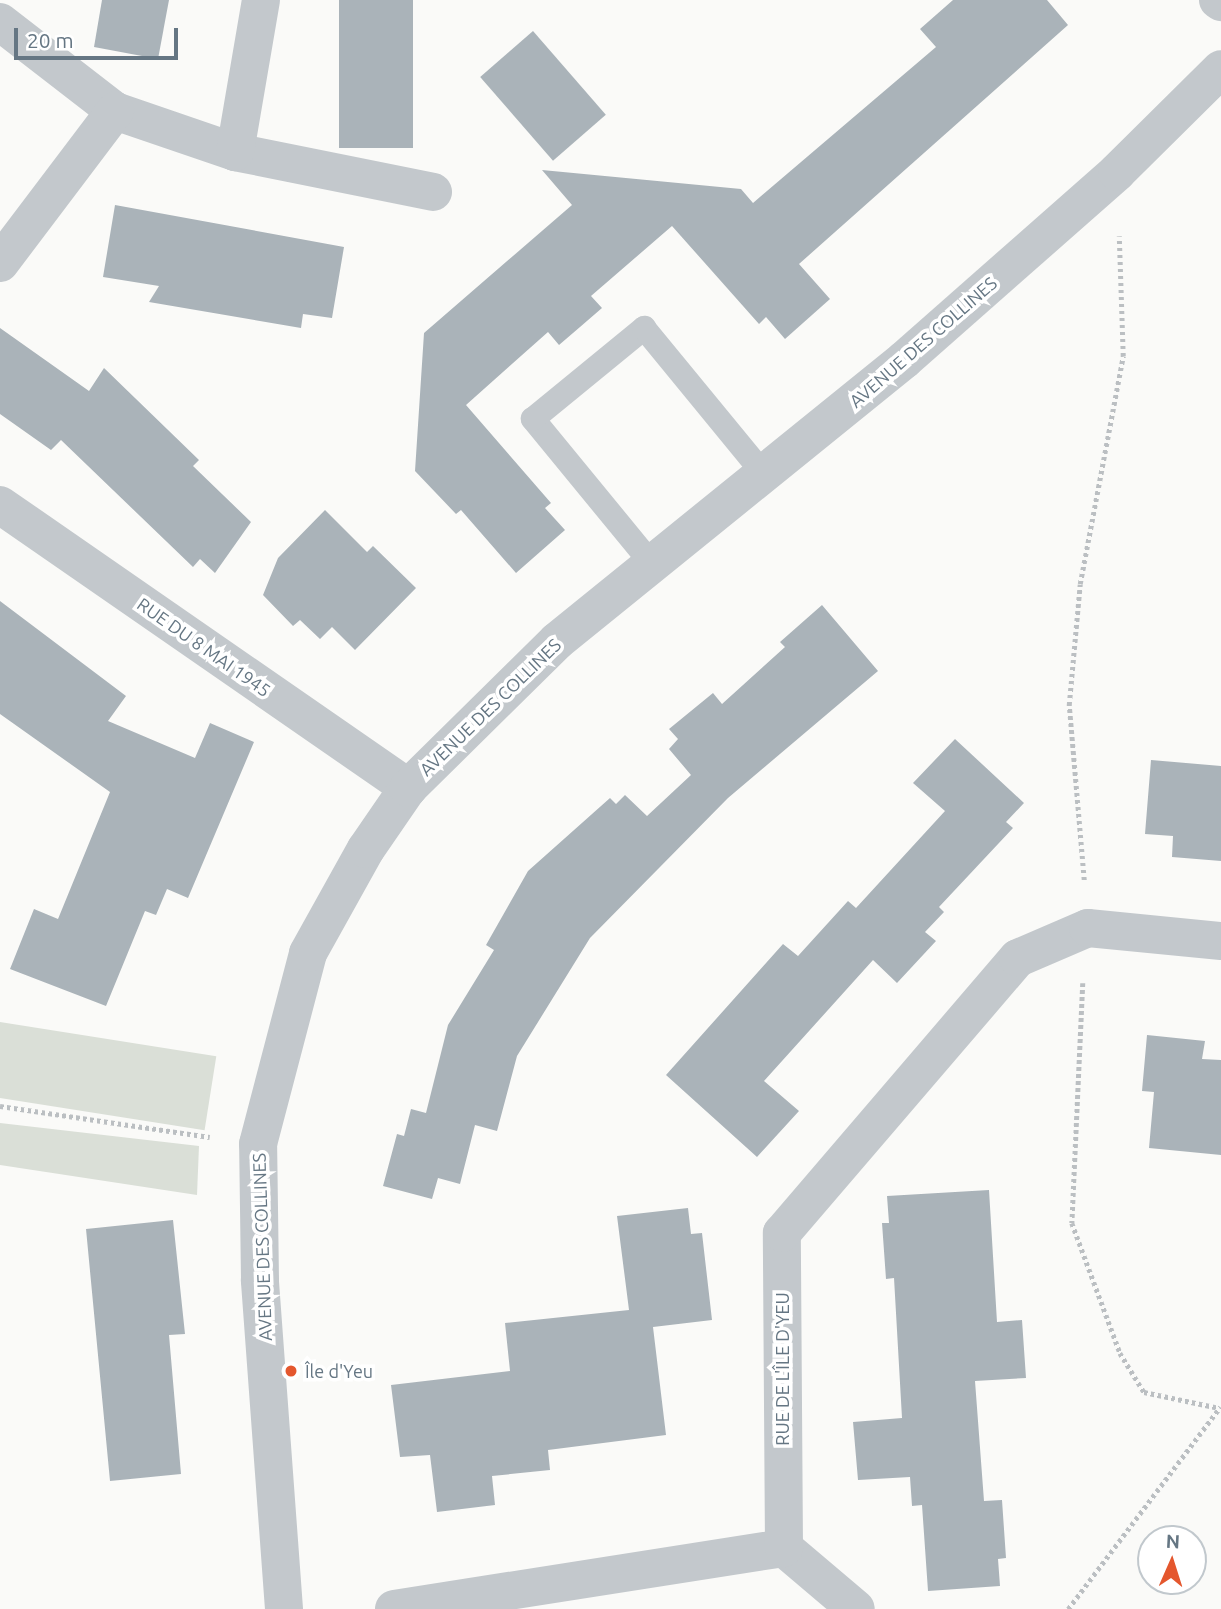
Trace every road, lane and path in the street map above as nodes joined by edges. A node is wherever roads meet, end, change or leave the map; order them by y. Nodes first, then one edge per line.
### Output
1 (261, 0) edge
2 (0, 22) edge
3 (1221, 69) edge
4 (115, 110) junction
5 (235, 152) junction
6 (1117, 172) junction
7 (433, 192) dead end
8 (0, 263) edge
9 (764, 474) junction
10 (0, 505) edge
11 (652, 564) junction
12 (408, 788) junction
13 (1088, 928) junction
14 (1221, 941) edge
15 (0, 1106) edge
16 (258, 1144) junction
17 (1220, 1407) edge
18 (784, 1548) junction
19 (284, 1609) edge
20 (394, 1609) edge
21 (856, 1609) edge
22 (1069, 1609) edge

1 - 5 street
2 - 4 street
3 - 6 street, AVENUE DES COLLINES
4 - 5 street
4 - 8 street
5 - 7 street
6 - 9 street, AVENUE DES COLLINES
6 - 13 path
9 - 11 street, AVENUE DES COLLINES
9 - 11 lane
10 - 12 street, RUE DU 8 MAI 1945
11 - 12 street, AVENUE DES COLLINES
12 - 16 street, AVENUE DES COLLINES
13 - 14 street
13 - 17 path
13 - 18 street, RUE DE L'ÎLE D'YEU
15 - 16 path
16 - 19 street, AVENUE DES COLLINES
17 - 22 path
18 - 20 street
18 - 21 street

